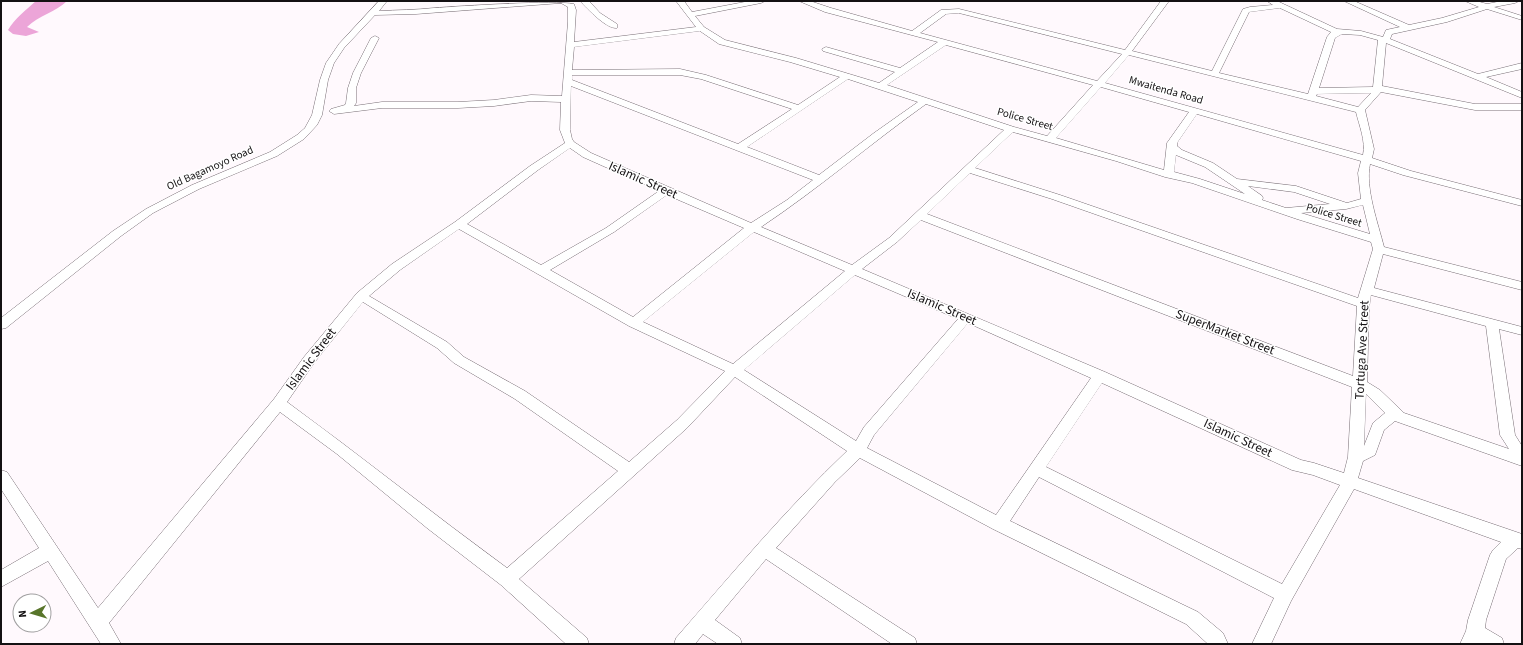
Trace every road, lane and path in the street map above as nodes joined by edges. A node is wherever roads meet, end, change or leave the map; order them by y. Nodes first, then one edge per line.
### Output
1 (383, 1) edge
2 (563, 1) edge
3 (584, 1) edge
4 (680, 1) edge
5 (761, 1) edge
6 (803, 1) edge
7 (1165, 1) edge
8 (1271, 1) edge
9 (1348, 1) edge
10 (1469, 1) edge
11 (1515, 1) edge
12 (831, 2) edge
13 (1280, 6) junction
14 (1486, 7) junction
15 (822, 8) junction
16 (374, 13) junction
17 (691, 15) junction
18 (1522, 18) edge
19 (614, 26) dead end
20 (1409, 28) junction
21 (701, 29) junction
22 (1340, 32) junction
23 (914, 33) junction
24 (375, 38) dead end
25 (1383, 39) junction
26 (944, 42) junction
27 (570, 46) junction
28 (826, 50) dead end
29 (1127, 53) junction
30 (1522, 66) edge
31 (900, 71) junction
32 (1214, 75) junction
33 (846, 76) junction
34 (1477, 77) junction
35 (568, 78) junction
36 (1318, 78) junction
37 (1099, 84) junction
38 (880, 86) junction
39 (1377, 89) junction
40 (1349, 91) junction
41 (1312, 95) junction
42 (1522, 96) edge
43 (565, 99) junction
44 (925, 101) junction
45 (1363, 106) junction
46 (1522, 107) edge
47 (798, 108) junction
48 (334, 111) junction
49 (1195, 111) junction
50 (318, 112) junction
51 (1011, 129) junction
52 (1050, 139) junction
53 (570, 144) junction
54 (1172, 147) junction
55 (739, 148) junction
56 (1366, 159) junction
57 (968, 170) junction
58 (1169, 175) junction
59 (821, 179) junction
60 (1236, 182) junction
61 (666, 191) junction
62 (1367, 201) junction
63 (1522, 203) edge
64 (1270, 206) junction
65 (1346, 206) junction
66 (1284, 211) junction
67 (920, 214) junction
68 (459, 224) junction
69 (754, 227) junction
70 (1378, 245) junction
71 (855, 269) junction
72 (542, 270) junction
73 (1522, 286) edge
74 (1367, 290) junction
75 (361, 296) junction
76 (1364, 304) junction
77 (966, 317) junction
78 (634, 323) junction
79 (1492, 323) junction
80 (1, 325) edge
81 (1522, 331) edge
82 (734, 370) junction
83 (1100, 375) junction
84 (1360, 385) junction
85 (279, 403) junction
86 (1394, 414) junction
87 (858, 450) junction
88 (1356, 457) junction
89 (1522, 460) edge
90 (1036, 469) junction
91 (630, 470) junction
92 (1, 476) edge
93 (1349, 482) junction
94 (999, 524) junction
95 (1519, 541) edge
96 (764, 549) junction
97 (50, 552) junction
98 (1, 579) edge
99 (507, 579) junction
100 (1285, 595) junction
101 (98, 622) junction
102 (702, 622) junction
103 (1472, 638) edge
104 (112, 644) edge
105 (580, 644) edge
106 (684, 644) edge
107 (733, 644) edge
108 (908, 644) edge
109 (1219, 644) edge
110 (1261, 644) edge
111 (1495, 644) edge

1 - 16 street, Old Bagamoyo Road
2 - 16 street
2 - 27 street
3 - 19 street
4 - 17 street, Police Street
5 - 17 street
6 - 15 street, Mwaitenda Road
7 - 29 street
8 - 13 street
9 - 20 street
10 - 14 street
11 - 14 street
12 - 15 street
13 - 22 street
13 - 32 street
14 - 18 street
14 - 20 street
15 - 23 street, Mwaitenda Road
16 - 50 street, Old Bagamoyo Road
17 - 21 street, Police Street
20 - 25 street
21 - 27 street
21 - 33 street, Police Street
22 - 25 street
22 - 36 street
23 - 26 street, Mwaitenda Road
23 - 29 street
24 - 48 street
25 - 34 street
25 - 39 street
26 - 31 street
26 - 37 street, Mwaitenda Road
27 - 35 street
28 - 31 street
29 - 32 street
29 - 37 street
30 - 34 street
31 - 38 street
32 - 41 street
33 - 38 street, Police Street
33 - 47 street
34 - 42 street
35 - 43 street
35 - 47 street
35 - 55 street
36 - 40 street
36 - 41 street
37 - 49 street, Mwaitenda Road
37 - 52 street
38 - 44 street, Police Street
39 - 40 street
39 - 45 street
39 - 46 street
40 - 41 street
40 - 45 street
41 - 45 street
43 - 48 street
43 - 53 street
44 - 51 street, Police Street
44 - 59 street
45 - 56 street
47 - 55 street
48 - 50 street
49 - 54 street
49 - 56 street, Mwaitenda Road
50 - 80 street, Old Bagamoyo Road
51 - 52 street, Police Street
51 - 57 street
52 - 58 street, Police Street
53 - 61 street, Islamic Street
53 - 68 street, Islamic Street
54 - 58 street
54 - 60 street
55 - 59 street
56 - 62 street
56 - 63 street, Mwaitenda Road
57 - 67 street
57 - 76 street
58 - 64 street, Police Street
59 - 69 street
60 - 64 street
60 - 65 street
61 - 69 street, Islamic Street
61 - 72 street
62 - 65 street
62 - 70 street
64 - 66 street, Police Street
65 - 66 street
66 - 70 street, Police Street
67 - 71 street
67 - 84 street, SuperMarket Street
68 - 72 street
68 - 75 street, Islamic Street
69 - 71 street, Islamic Street
69 - 78 street
70 - 73 street, Police Street
70 - 74 street, Tortuga Ave Street
71 - 77 street, Islamic Street
71 - 82 street
72 - 78 street
74 - 76 street, Tortuga Ave Street
74 - 79 street
75 - 85 street, Islamic Street
75 - 91 street
76 - 84 street, Tortuga Ave Street
77 - 83 street, Islamic Street
77 - 87 street
78 - 82 street
79 - 81 street
79 - 89 street
82 - 87 street
82 - 91 street
83 - 90 street
83 - 93 street, Islamic Street
84 - 86 street, SuperMarket Street
84 - 88 street, Tortuga Ave Street
85 - 99 street
85 - 101 street, Islamic Street
86 - 88 street
86 - 89 street, SuperMarket Street
87 - 94 street
87 - 96 street
88 - 93 street, Tortuga Ave Street
90 - 94 street
90 - 100 street
91 - 99 street
92 - 97 street
93 - 95 street
93 - 100 street, Tortuga Ave Street
94 - 109 street
95 - 103 street
96 - 102 street
96 - 108 street
97 - 98 street
97 - 101 street
99 - 105 street
100 - 110 street, Tortuga Ave Street
101 - 104 street
102 - 106 street
102 - 107 street
103 - 111 street

